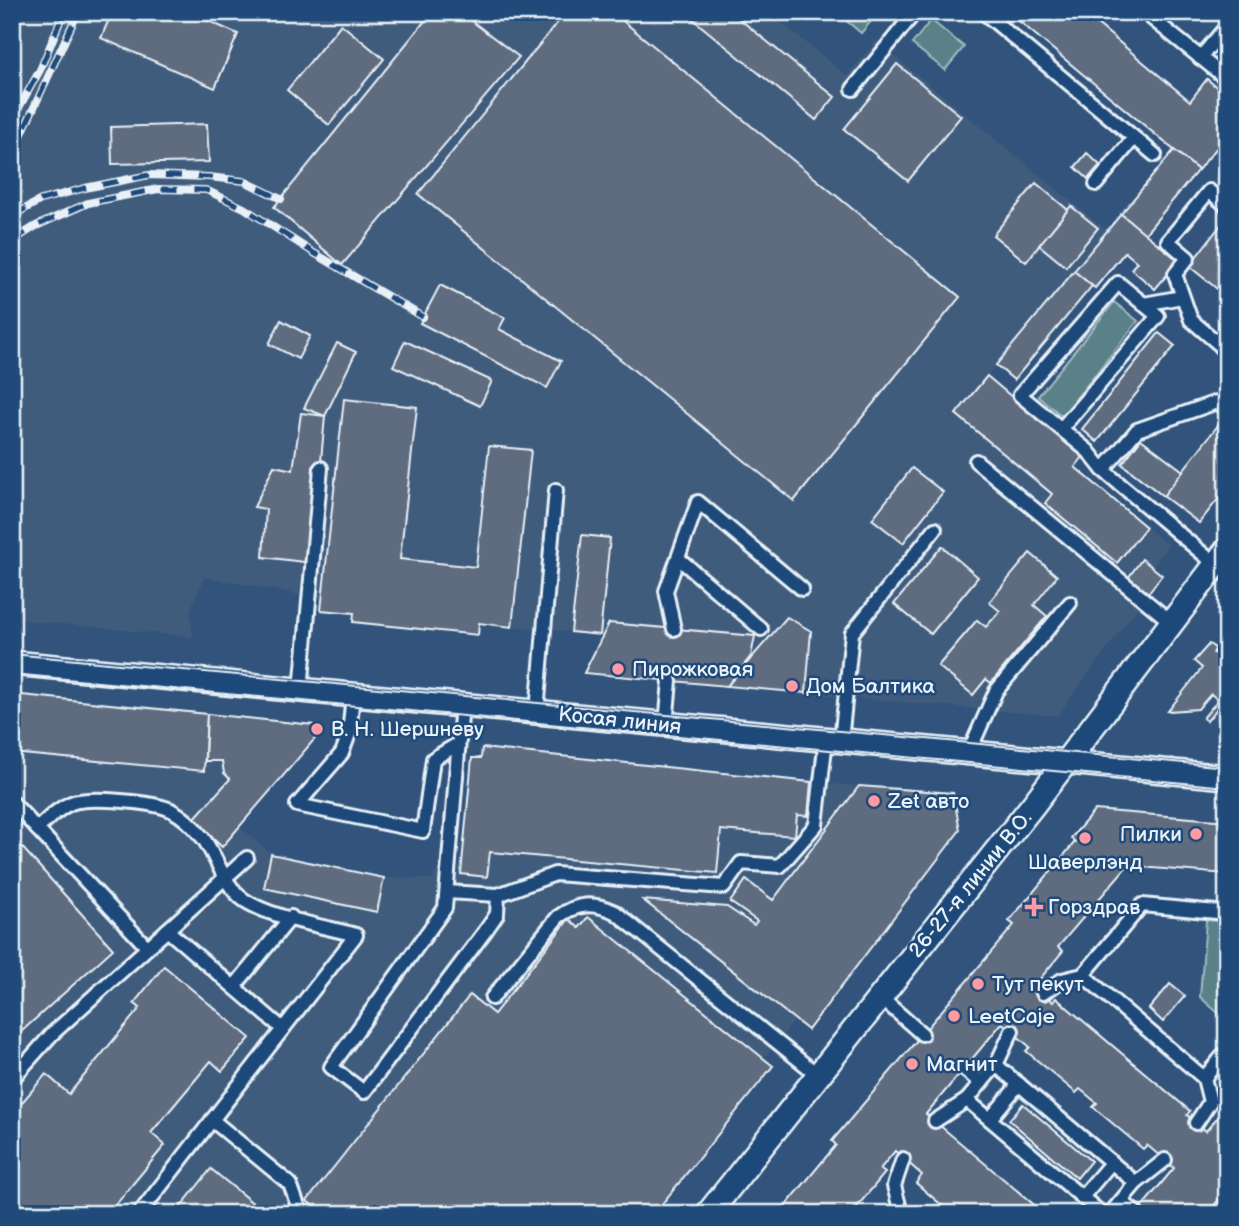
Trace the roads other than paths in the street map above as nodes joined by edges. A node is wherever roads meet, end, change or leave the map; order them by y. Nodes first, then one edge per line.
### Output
1 (915, 12) edge
2 (984, 12) edge
3 (1144, 12) edge
4 (1227, 26) edge
5 (1200, 58) junction
6 (1227, 79) edge
7 (853, 89) dead end
8 (1134, 138) junction
9 (1155, 155) dead end
10 (1096, 184) dead end
11 (1227, 206) edge
12 (1182, 297) junction
13 (1144, 304) junction
14 (1224, 342) edge
15 (1227, 359) edge
16 (1227, 409) edge
17 (1061, 429) junction
18 (976, 461) dead end
19 (321, 468) dead end
20 (1103, 470) junction
21 (556, 490) dead end
22 (935, 529) dead end
23 (1221, 557) edge
24 (678, 558) junction
25 (802, 589) dead end
26 (1070, 603) dead end
27 (1171, 622) junction
28 (674, 629) dead end
29 (761, 629) dead end
30 (12, 663) edge
31 (670, 681) dead end
32 (301, 690) junction
33 (353, 695) junction
34 (462, 704) junction
35 (537, 712) junction
36 (666, 724) junction
37 (833, 740) junction
38 (458, 744) junction
39 (968, 752) junction
40 (1065, 762) junction
41 (1227, 777) edge
42 (12, 803) edge
43 (37, 829) junction
44 (247, 858) dead end
45 (226, 878) junction
46 (447, 892) junction
47 (498, 895) junction
48 (1227, 912) edge
49 (291, 917) junction
50 (167, 930) junction
51 (147, 947) junction
52 (1083, 975) junction
53 (234, 987) junction
54 (1043, 993) dead end
55 (880, 997) junction
56 (492, 998) dead end
57 (283, 1029) junction
58 (1012, 1031) dead end
59 (922, 1034) dead end
60 (1227, 1051) edge
61 (996, 1065) junction
62 (964, 1069) dead end
63 (818, 1075) junction
64 (1204, 1078) junction
65 (12, 1079) edge
66 (981, 1083) junction
67 (1019, 1084) junction
68 (967, 1100) junction
69 (990, 1119) junction
70 (212, 1120) junction
71 (935, 1121) dead end
72 (1196, 1123) dead end
73 (903, 1159) dead end
74 (1165, 1160) dead end
75 (1111, 1163) junction
76 (1136, 1183) junction
77 (1082, 1197) junction
78 (1121, 1200) junction
79 (900, 1212) edge
80 (1136, 1213) edge
81 (139, 1214) edge
82 (301, 1214) edge
83 (708, 1214) edge
84 (1102, 1214) edge
85 (1110, 1214) edge

1 - 7 lane
2 - 8 lane
3 - 5 lane
4 - 5 lane
5 - 6 lane
8 - 9 lane
8 - 10 lane
11 - 12 lane
12 - 13 lane
12 - 14 lane
13 - 17 lane
13 - 17 lane
14 - 15 lane
16 - 20 lane
17 - 20 lane
18 - 27 lane
19 - 32 lane
20 - 23 lane
21 - 35 lane
22 - 37 lane
23 - 27 street, 26-27-я линии В.О.
24 - 25 lane
24 - 28 lane
24 - 29 lane
26 - 39 lane
27 - 40 street, 26-27-я линии В.О.
30 - 32 street, Косая линия
31 - 36 lane
32 - 33 street, Косая линия
33 - 34 street, Косая линия
33 - 38 lane
34 - 35 street, Косая линия
34 - 38 lane
35 - 36 street, Косая линия
36 - 37 street, Косая линия
37 - 39 street, Косая линия
37 - 47 lane
38 - 46 lane
39 - 40 street, Косая линия
40 - 41 street, Косая линия
40 - 55 street, 26-27-я линии В.О.
42 - 43 lane
43 - 45 lane
43 - 51 lane
44 - 45 lane
45 - 49 lane
45 - 50 lane
46 - 47 lane
46 - 47 lane
48 - 52 lane
49 - 53 lane
49 - 57 lane
50 - 51 lane
50 - 53 lane
51 - 65 lane
52 - 54 lane
52 - 64 lane
53 - 57 lane
55 - 59 lane
55 - 63 street, 26-27-я линии В.О.
56 - 63 lane
57 - 70 lane
58 - 61 lane
60 - 64 lane
61 - 66 lane
61 - 67 lane
62 - 66 lane
63 - 83 street, 26-27-я линии В.О.
64 - 72 lane
66 - 68 lane
67 - 69 lane
67 - 75 lane
68 - 69 lane
68 - 71 lane
69 - 77 lane
70 - 81 lane
70 - 82 lane
73 - 79 lane
74 - 76 lane
75 - 76 lane
75 - 77 lane
76 - 78 lane
77 - 84 lane
78 - 80 lane
78 - 85 lane

